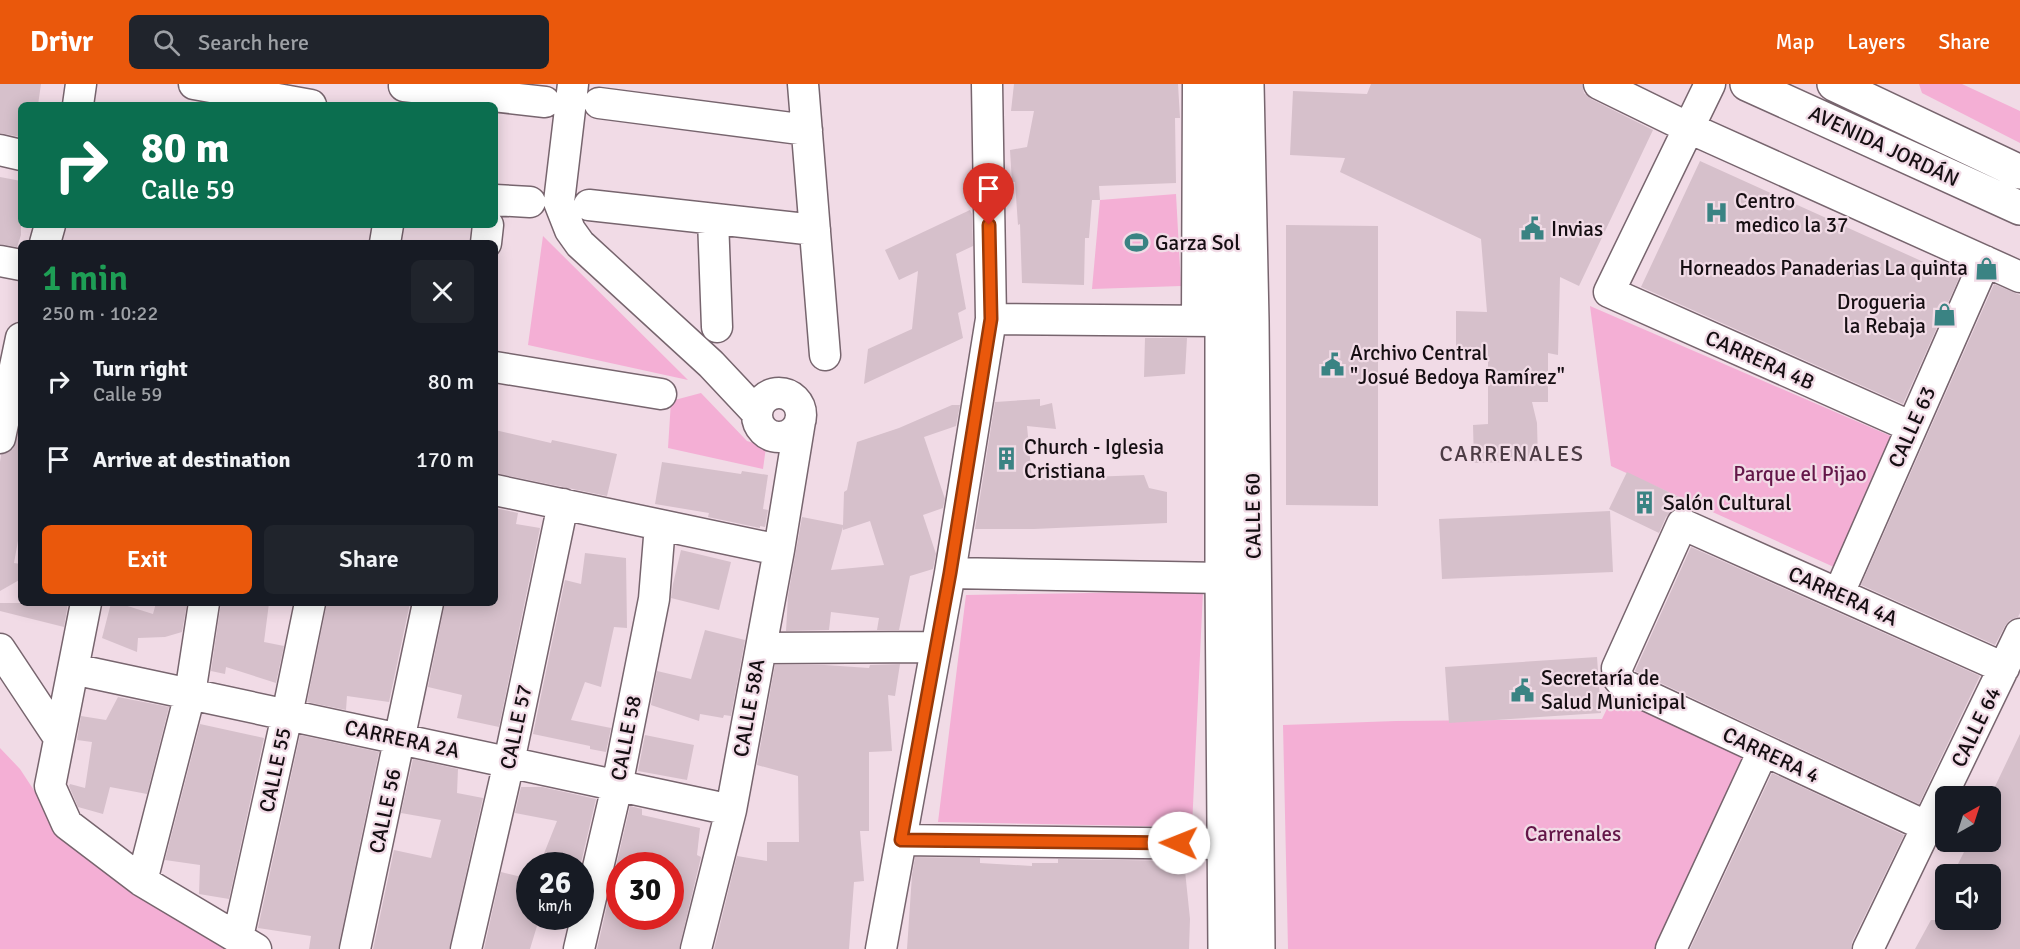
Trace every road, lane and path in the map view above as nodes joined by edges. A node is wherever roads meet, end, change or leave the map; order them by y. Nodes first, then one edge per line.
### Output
1 (81, 84) edge
2 (194, 84) edge
3 (573, 84) edge
4 (803, 84) edge
5 (987, 84) edge
6 (1198, 84) edge
7 (1222, 84) edge
8 (1247, 84) edge
9 (1599, 84) edge
10 (1710, 84) edge
11 (1747, 84) edge
12 (1834, 84) edge
13 (404, 92) edge
14 (78, 102) edge
15 (294, 102) edge
16 (545, 102) dead end
17 (599, 103) dead end
18 (1689, 128) junction
19 (807, 130) junction
20 (0, 150) edge
21 (18, 154) edge
22 (2020, 172) edge
23 (498, 200) edge
24 (530, 202) dead end
25 (589, 205) dead end
26 (2020, 208) edge
27 (713, 219) junction
28 (815, 230) junction
29 (0, 261) edge
30 (1984, 261) junction
31 (18, 264) edge
32 (2020, 277) edge
33 (991, 319) junction
34 (1210, 321) junction
35 (717, 327) dead end
36 (18, 352) edge
37 (825, 355) dead end
38 (498, 367) edge
39 (10, 389) edge
40 (661, 394) dead end
41 (765, 403) junction
42 (1912, 427) junction
43 (789, 429) junction
44 (0, 438) edge
45 (498, 491) edge
46 (563, 504) junction
47 (660, 525) junction
48 (779, 550) junction
49 (950, 573) junction
50 (1222, 578) junction
51 (1255, 584) junction
52 (1839, 594) junction
53 (85, 606) edge
54 (204, 606) edge
55 (309, 606) edge
56 (428, 606) edge
57 (2020, 634) edge
58 (936, 647) junction
59 (760, 648) junction
60 (0, 649) edge
61 (2004, 668) junction
62 (73, 669) junction
63 (1618, 678) joint
64 (190, 694) junction
65 (287, 715) junction
66 (59, 738) junction
67 (401, 739) junction
68 (1763, 752) junction
69 (509, 762) junction
70 (617, 786) junction
71 (731, 810) junction
72 (1928, 827) junction
73 (901, 840) junction
74 (1225, 844) junction
75 (142, 881) junction
76 (247, 943) edge
77 (355, 949) edge
78 (465, 949) edge
79 (579, 949) edge
80 (696, 949) edge
81 (881, 949) edge
82 (1225, 949) edge
83 (1258, 949) edge
84 (1671, 949) edge
85 (1868, 949) edge

1 - 14 street
2 - 15 street
3 - 41 street
4 - 19 street
5 - 33 street
6 - 34 street, CALLE 60
7 - 34 main road, CALLE 60
8 - 51 main road, CALLE 60
9 - 18 street
10 - 18 street
11 - 26 main road, AVENIDA JORDÁN
12 - 22 main road, AVENIDA JORDÁN
13 - 16 street
17 - 19 street
18 - 30 street
18 - 42 street, CARRERA 4B
19 - 28 street
20 - 21 street
23 - 24 street
25 - 27 street
27 - 28 street
27 - 35 street
28 - 37 street
29 - 31 street
30 - 32 street
30 - 42 street, CALLE 63
33 - 34 street
33 - 49 street
34 - 50 main road, CALLE 60
36 - 39 street
38 - 40 street
39 - 44 street
41 - 43 street
41 - 43 street
42 - 52 street, CALLE 63
43 - 48 street, CALLE 58A
45 - 46 street
46 - 47 street
46 - 69 street, CALLE 57
47 - 48 street
47 - 70 street, CALLE 58
48 - 59 street, CALLE 58A
49 - 50 street
49 - 58 street
50 - 51 street
50 - 74 main road, CALLE 60
51 - 83 main road, CALLE 60
52 - 61 street, CARRERA 4A
52 - 63 street, CARRERA 4A
53 - 62 street
54 - 64 street
55 - 65 street, CALLE 55
56 - 67 street, CALLE 56
57 - 61 street, CALLE 64
58 - 59 street
58 - 73 street
59 - 71 street, CALLE 58A
60 - 66 street
61 - 72 street, CALLE 64
62 - 64 street, CARRERA 2A
62 - 66 street
63 - 68 street, CARRERA 4
64 - 65 street, CARRERA 2A
64 - 75 street
65 - 67 street, CARRERA 2A
65 - 76 street, CALLE 55
66 - 75 street
67 - 69 street, CARRERA 2A
67 - 77 street, CALLE 56
68 - 72 street, CARRERA 4
68 - 84 street
69 - 70 street, CARRERA 2A
69 - 78 street, CALLE 57
70 - 71 street, CARRERA 2A
70 - 79 street, CALLE 58
71 - 80 street, CALLE 58A
72 - 85 street, CALLE 64
73 - 74 street
73 - 81 street
74 - 82 main road, CALLE 60
75 - 76 street

